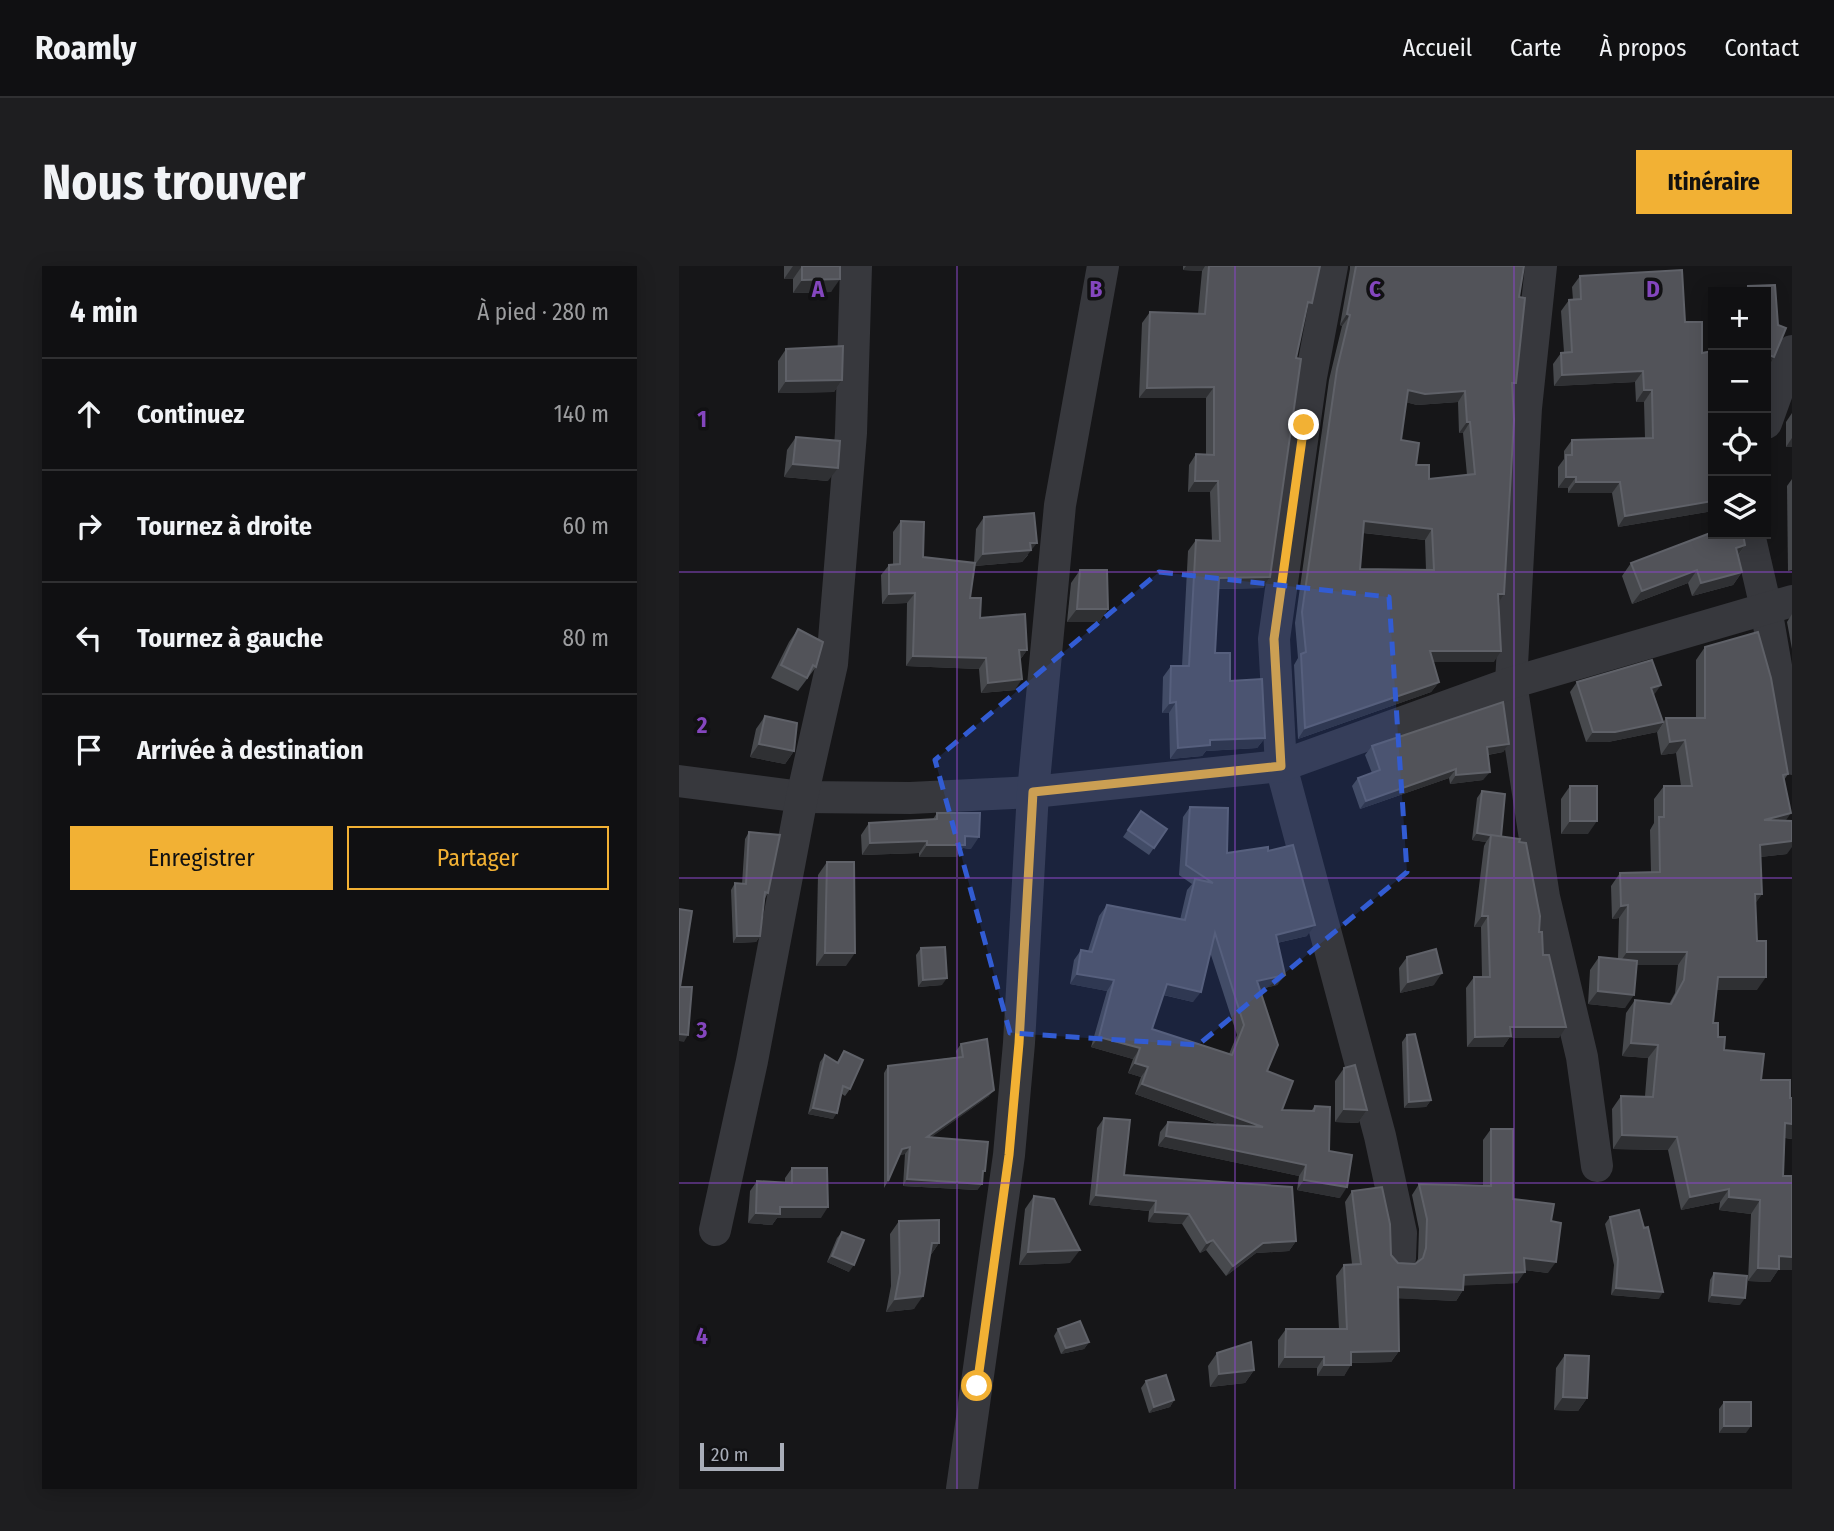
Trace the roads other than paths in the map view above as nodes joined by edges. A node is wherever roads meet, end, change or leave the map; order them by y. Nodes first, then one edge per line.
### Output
1 (856, 266) edge
2 (1103, 266) edge
3 (1332, 266) edge
4 (1541, 266) edge
5 (1792, 351) edge
6 (1770, 413) edge
7 (1751, 539) edge
8 (1779, 604) edge
9 (1511, 683) junction
10 (1792, 759) edge
11 (1281, 766) junction
12 (679, 780) edge
13 (1033, 792) junction
14 (802, 797) junction
15 (1597, 1166) dead end
16 (715, 1230) dead end
17 (1400, 1258) dead end
18 (962, 1489) edge

1 - 14 street
2 - 13 street
3 - 11 street
4 - 9 street
5 - 6 street
7 - 8 street
8 - 9 street
8 - 10 street
9 - 11 street
9 - 15 street
11 - 13 street
11 - 17 street
12 - 14 street
13 - 14 street
13 - 18 street
14 - 16 street

